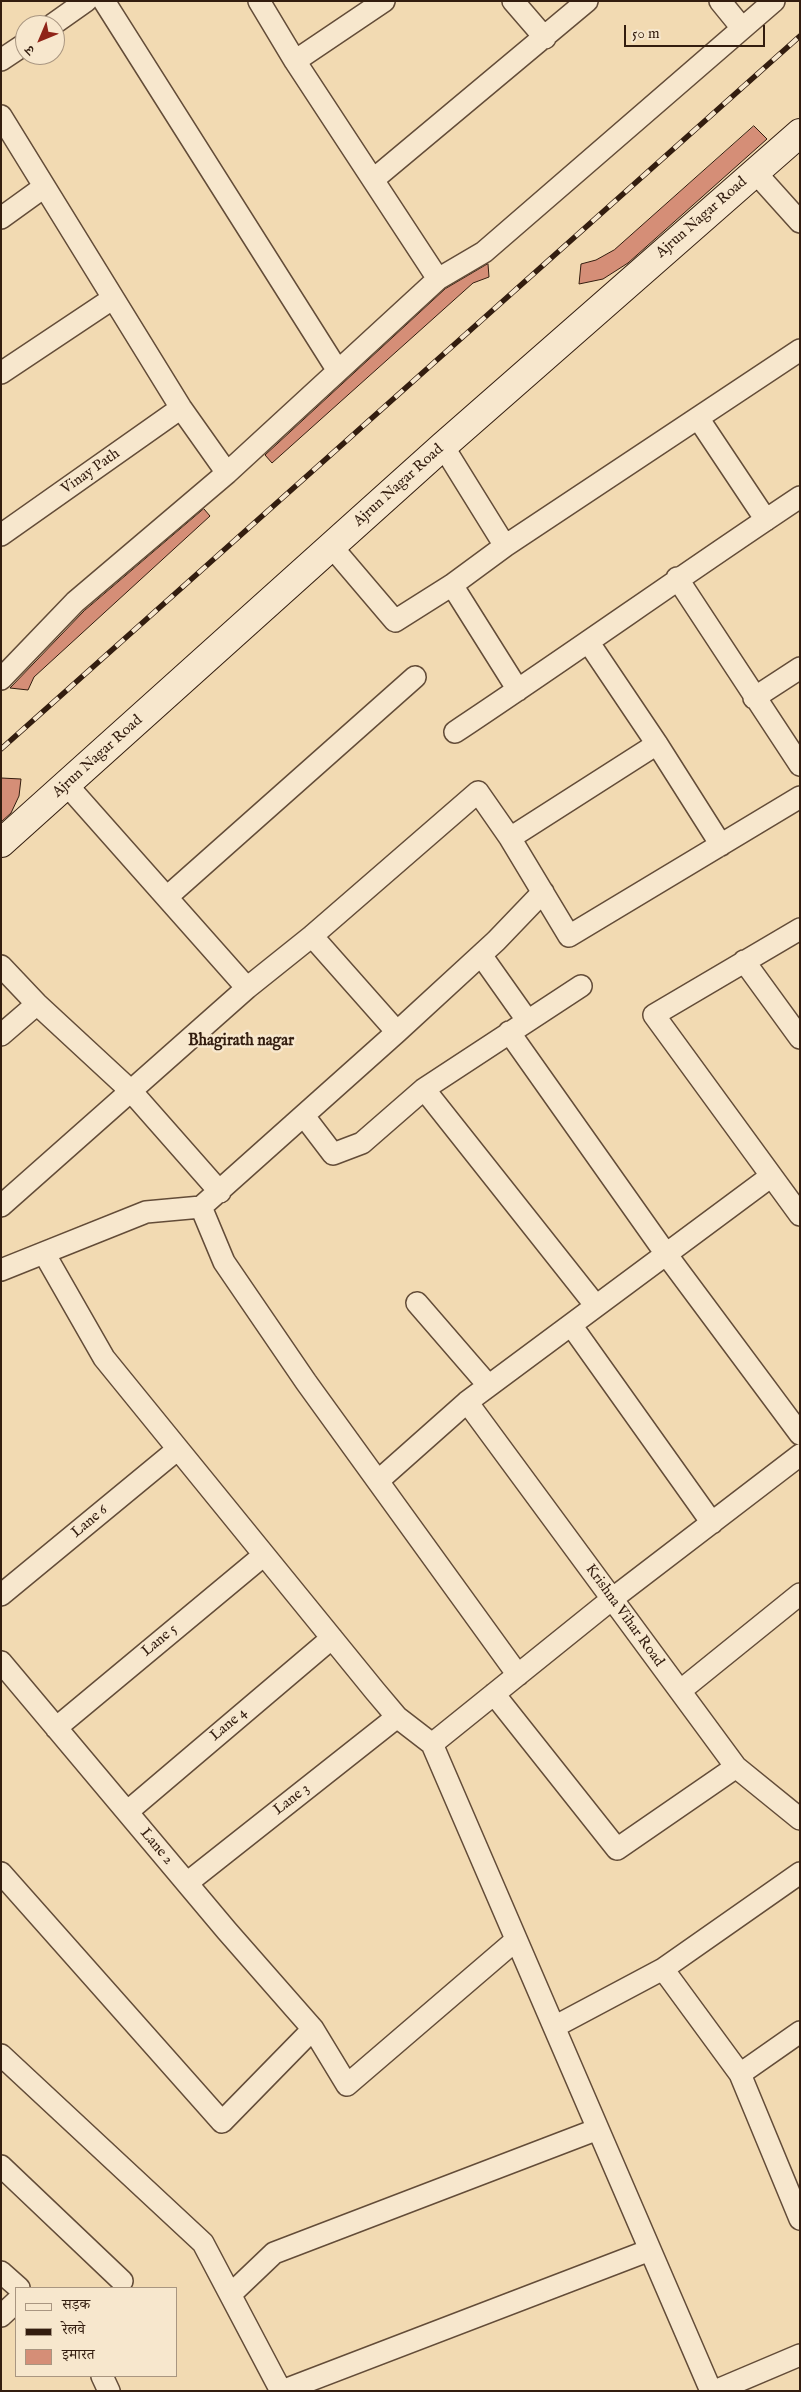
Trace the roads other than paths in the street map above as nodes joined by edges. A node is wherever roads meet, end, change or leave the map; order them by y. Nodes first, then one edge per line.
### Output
1 (86, 1) edge
2 (104, 1) edge
3 (259, 1) edge
4 (384, 1) edge
5 (513, 1) edge
6 (588, 1) edge
7 (720, 1) edge
8 (774, 1) edge
9 (65, 16) edge
10 (742, 28) junction
11 (545, 38) junction
12 (15, 51) edge
13 (1, 60) edge
14 (295, 61) junction
15 (1, 116) edge
16 (800, 133) edge
17 (755, 172) junction
18 (374, 179) junction
19 (44, 187) junction
20 (1, 218) edge
21 (800, 222) edge
22 (438, 280) junction
23 (112, 299) junction
24 (800, 350) edge
25 (338, 371) junction
26 (1, 373) edge
27 (181, 408) junction
28 (698, 418) junction
29 (443, 446) junction
30 (228, 473) junction
31 (800, 497) edge
32 (766, 520) junction
33 (1, 535) edge
34 (505, 546) junction
35 (332, 547) junction
36 (677, 578) junction
37 (452, 585) junction
38 (589, 643) junction
39 (800, 668) edge
40 (415, 677) dead end
41 (1, 679) edge
42 (518, 690) junction
43 (754, 698) junction
44 (455, 732) dead end
45 (657, 744) junction
46 (800, 764) edge
47 (67, 785) junction
48 (800, 797) edge
49 (510, 838) junction
50 (1, 843) edge
51 (721, 845) junction
52 (543, 892) junction
53 (167, 897) junction
54 (800, 929) edge
55 (312, 936) junction
56 (481, 955) junction
57 (744, 962) junction
58 (1, 966) edge
59 (581, 986) dead end
60 (247, 988) junction
61 (36, 1004) junction
62 (527, 1020) junction
63 (397, 1032) junction
64 (509, 1032) junction
65 (1, 1035) edge
66 (800, 1038) edge
67 (424, 1089) junction
68 (130, 1091) junction
69 (304, 1116) junction
70 (770, 1177) junction
71 (220, 1192) junction
72 (1, 1206) edge
73 (201, 1207) junction
74 (800, 1215) edge
75 (44, 1253) junction
76 (666, 1254) junction
77 (1, 1270) edge
78 (417, 1303) dead end
79 (596, 1306) junction
80 (571, 1325) junction
81 (488, 1386) junction
82 (467, 1402) junction
83 (800, 1434) edge
84 (178, 1449) junction
85 (800, 1455) edge
86 (378, 1481) junction
87 (712, 1523) junction
88 (264, 1555) junction
89 (800, 1594) edge
90 (1, 1595) edge
91 (612, 1599) junction
92 (332, 1638) junction
93 (1, 1662) edge
94 (518, 1675) junction
95 (680, 1691) junction
96 (494, 1694) junction
97 (397, 1716) junction
98 (56, 1728) junction
99 (432, 1744) junction
100 (736, 1767) junction
101 (127, 1812) junction
102 (799, 1816) edge
103 (1, 1873) edge
104 (800, 1873) edge
105 (186, 1883) junction
106 (516, 1940) junction
107 (664, 1969) junction
108 (554, 2027) junction
109 (313, 2029) junction
110 (800, 2032) edge
111 (1, 2055) edge
112 (740, 2074) junction
113 (598, 2129) junction
114 (1, 2166) edge
115 (800, 2219) edge
116 (650, 2250) junction
117 (1, 2272) edge
118 (122, 2281) dead end
119 (17, 2287) edge
120 (231, 2294) junction
121 (15, 2303) edge
122 (1, 2316) edge
123 (800, 2355) edge
124 (102, 2377) edge
125 (109, 2391) edge
126 (282, 2391) edge
127 (710, 2391) edge
128 (715, 2391) edge

1 - 9 street
2 - 25 street
3 - 14 street
4 - 14 street
5 - 11 street
6 - 11 street
7 - 10 street
8 - 10 street
10 - 22 street
11 - 18 street
12 - 13 street
14 - 18 street
15 - 19 street
16 - 17 street, Ajrun Nagar Road
17 - 21 street
17 - 29 street, Ajrun Nagar Road
18 - 22 street
19 - 20 street
19 - 23 street
22 - 25 street
23 - 26 street
23 - 27 street
24 - 28 street
25 - 30 street
27 - 30 street
27 - 33 street, Vinay Path
28 - 32 street
28 - 34 street
29 - 34 street
29 - 35 street, Ajrun Nagar Road
30 - 41 street
31 - 32 street
32 - 36 street
34 - 37 street
35 - 37 street
35 - 47 street, Ajrun Nagar Road
36 - 38 street
36 - 43 street
37 - 42 street
38 - 42 street
38 - 45 street
39 - 43 street
40 - 53 street
42 - 44 street
43 - 46 street
45 - 49 street
45 - 51 street
47 - 50 street, Ajrun Nagar Road
47 - 53 street
48 - 51 street
49 - 52 street
49 - 55 street
51 - 52 street
52 - 56 street
53 - 60 street
54 - 57 street
55 - 60 street
55 - 63 street
56 - 62 street
56 - 63 street
57 - 66 street
57 - 70 street
58 - 61 street
59 - 62 street
60 - 68 street
61 - 65 street
61 - 68 street
62 - 64 street
63 - 69 street
64 - 67 street
64 - 76 street
67 - 69 street
67 - 79 street
68 - 71 street
68 - 72 street
69 - 71 street
70 - 74 street
70 - 76 street
71 - 73 street
73 - 75 street
73 - 86 street
75 - 77 street
75 - 84 street
76 - 79 street
76 - 83 street
78 - 81 street
79 - 80 street
80 - 81 street
80 - 87 street
81 - 82 street
82 - 86 street
82 - 91 street, Krishna Vihar Road
84 - 88 street
84 - 90 street, Lane 6
85 - 87 street
86 - 94 street
87 - 91 street
88 - 92 street
88 - 98 street, Lane 5
89 - 95 street
91 - 94 street
91 - 95 street, Krishna Vihar Road
92 - 97 street
92 - 101 street, Lane 4
93 - 98 street, Lane 2
94 - 96 street
95 - 100 street, Krishna Vihar Road
96 - 99 street
96 - 100 street
97 - 99 street
97 - 105 street, Lane 3
98 - 101 street, Lane 2
99 - 106 street
100 - 102 street, Krishna Vihar Road
101 - 105 street, Lane 2
103 - 109 street
104 - 107 street
105 - 109 street, Lane 2
106 - 108 street
106 - 109 street, Lane 2
107 - 108 street
107 - 112 street
108 - 113 street
110 - 112 street
111 - 120 street
112 - 115 street
113 - 116 street
113 - 120 street
114 - 118 street
116 - 126 street
116 - 127 street
117 - 119 street
120 - 126 street
121 - 122 street
123 - 128 street
124 - 125 street

